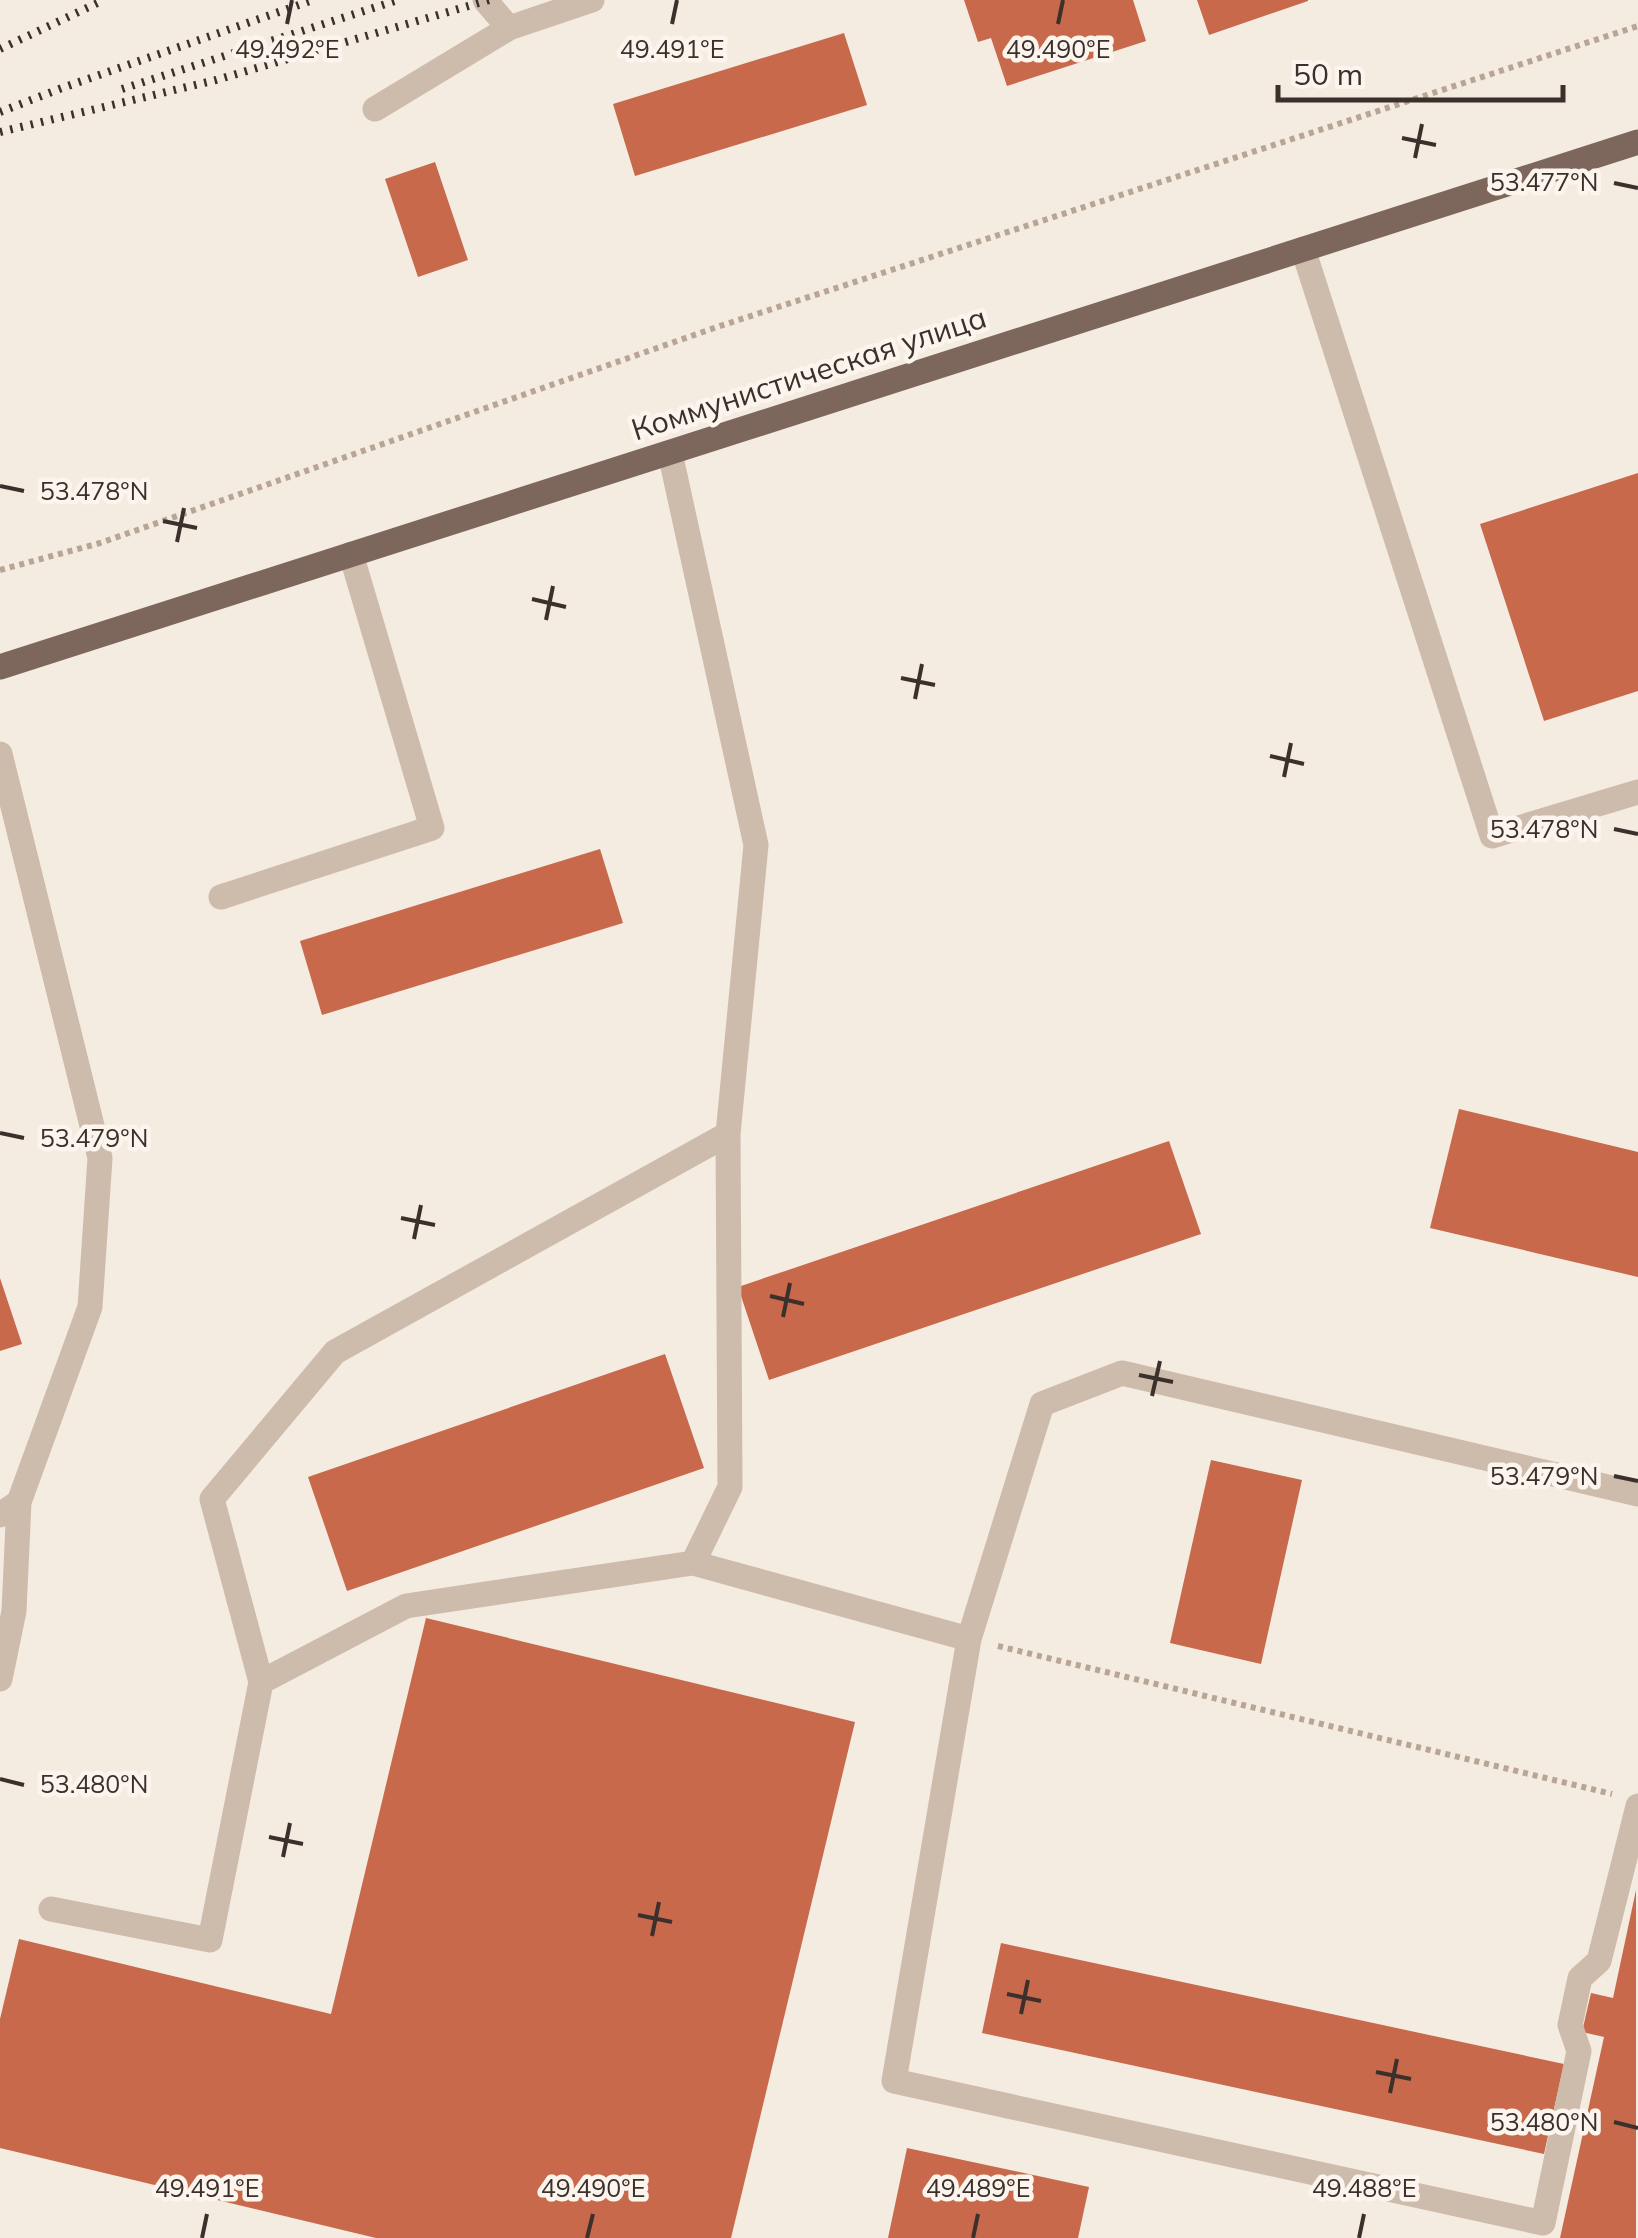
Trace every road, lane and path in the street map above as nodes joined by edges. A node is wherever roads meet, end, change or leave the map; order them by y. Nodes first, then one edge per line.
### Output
1 (484, 0) edge
2 (592, 0) edge
3 (1638, 26) edge
4 (509, 28) junction
5 (375, 109) dead end
6 (1638, 142) edge
7 (1303, 249) junction
8 (670, 453) junction
9 (351, 554) junction
10 (0, 570) edge
11 (0, 667) edge
12 (0, 754) edge
13 (1638, 792) edge
14 (221, 897) dead end
15 (728, 1134) junction
16 (1638, 1494) edge
17 (10, 1509) edge
18 (693, 1564) junction
19 (969, 1639) junction
20 (0, 1679) edge
21 (261, 1682) junction
22 (1629, 1800) edge
23 (51, 1909) dead end

1 - 4 lane
2 - 4 lane
3 - 10 path
4 - 5 lane
6 - 7 main road, Коммунистическая улица
7 - 8 main road, Коммунистическая улица
7 - 13 lane
8 - 9 main road, Коммунистическая улица
8 - 15 lane
9 - 11 main road, Коммунистическая улица
9 - 14 lane
12 - 17 lane
15 - 18 lane
15 - 21 lane
16 - 19 lane
17 - 20 lane
18 - 19 lane
18 - 21 lane
19 - 22 path
19 - 22 lane
21 - 23 lane

